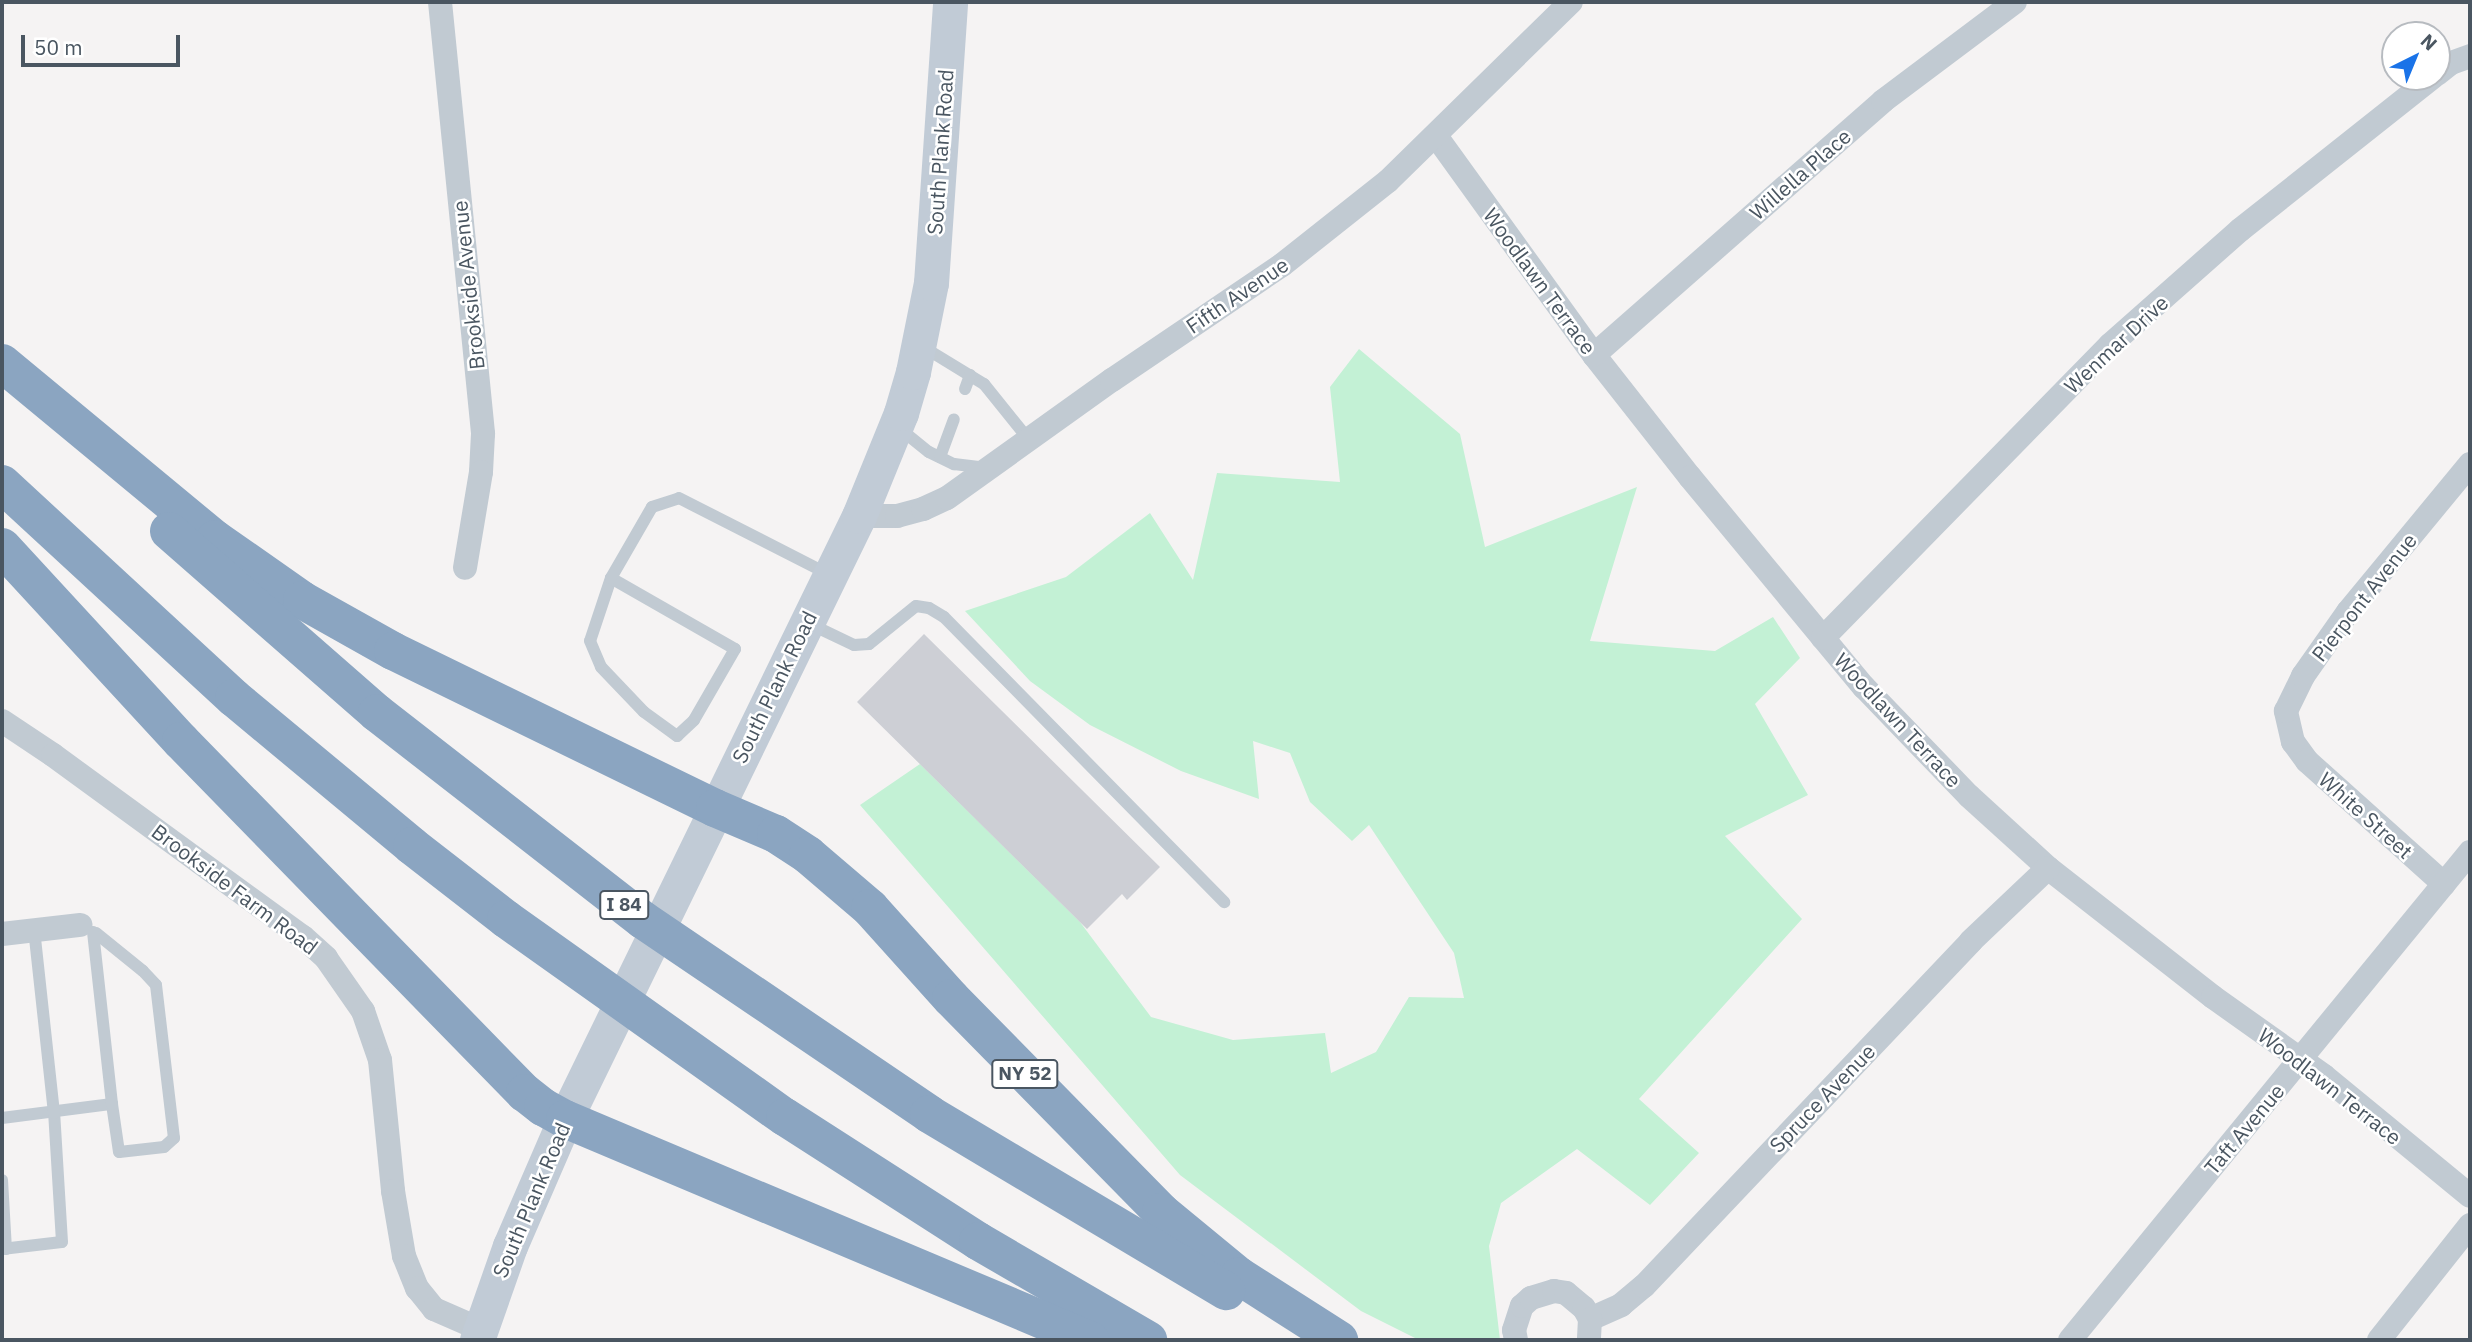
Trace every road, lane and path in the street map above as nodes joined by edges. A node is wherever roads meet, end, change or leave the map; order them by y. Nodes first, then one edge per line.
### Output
1 (440, 2) edge
2 (950, 2) edge
3 (1571, 2) edge
4 (2015, 2) edge
5 (2470, 56) edge
6 (2451, 63) edge
7 (2416, 91) edge
8 (1436, 136) junction
9 (919, 345) junction
10 (1594, 355) junction
11 (2, 363) edge
12 (2, 372) edge
13 (970, 375) junction
14 (965, 390) dead end
15 (954, 419) dead end
16 (896, 426) junction
17 (1029, 440) junction
18 (940, 457) junction
19 (2470, 464) edge
20 (990, 468) junction
21 (2, 484) edge
22 (859, 516) junction
23 (2, 547) edge
24 (465, 568) dead end
25 (830, 575) junction
26 (611, 578) junction
27 (806, 623) junction
28 (1823, 638) junction
29 (2, 721) edge
30 (2293, 742) joint
31 (715, 808) junction
32 (2470, 852) edge
33 (2049, 868) junction
34 (2444, 884) junction
35 (1224, 902) dead end
36 (34, 929) junction
37 (88, 929) junction
38 (2, 934) edge
39 (2302, 1060) junction
40 (112, 1104) junction
41 (54, 1113) junction
42 (2, 1118) edge
43 (565, 1119) junction
44 (2, 1180) edge
45 (2470, 1196) edge
46 (2470, 1225) edge
47 (4, 1249) edge
48 (1589, 1330) edge
49 (479, 1335) edge
50 (1090, 1340) edge
51 (1148, 1340) edge
52 (1317, 1340) edge
53 (1339, 1340) edge
54 (1516, 1340) edge
55 (2070, 1340) edge
56 (2379, 1340) edge

1 - 24 street, Brookside Avenue
2 - 9 main road, South Plank Road
3 - 8 street, Fifth Avenue
4 - 10 street, Willella Place
5 - 6 street, Wenmar Drive
7 - 28 street, Wenmar Drive
8 - 10 street, Woodlawn Terrace
8 - 17 street, Fifth Avenue
9 - 13 lane
9 - 16 main road, South Plank Road
10 - 28 street, Woodlawn Terrace
11 - 31 highway
12 - 52 highway, I 84
13 - 14 lane
13 - 17 lane
15 - 18 lane
16 - 18 lane
16 - 22 main road, South Plank Road
17 - 20 street, Fifth Avenue
18 - 20 lane
19 - 30 street, Pierpont Avenue
20 - 22 street, Fifth Avenue
21 - 51 highway
22 - 25 main road, South Plank Road
23 - 43 highway
25 - 26 lane
25 - 27 main road, South Plank Road
26 - 26 lane
27 - 31 main road, South Plank Road
27 - 35 lane
28 - 33 street, Woodlawn Terrace
29 - 49 street, Brookside Farm Road
30 - 34 street, White Street
31 - 43 main road, South Plank Road
31 - 53 highway, NY 52
32 - 34 street, Taft Avenue
33 - 39 street, Woodlawn Terrace
33 - 48 street, Spruce Avenue
34 - 39 street, Taft Avenue
36 - 37 street
36 - 38 street
36 - 41 lane
37 - 40 lane
37 - 40 lane
39 - 45 street, Woodlawn Terrace
39 - 55 street, Taft Avenue
40 - 41 lane
41 - 42 lane
41 - 47 lane
43 - 49 main road, South Plank Road
43 - 50 highway
44 - 47 lane
46 - 56 street
48 - 54 street, Spruce Avenue

